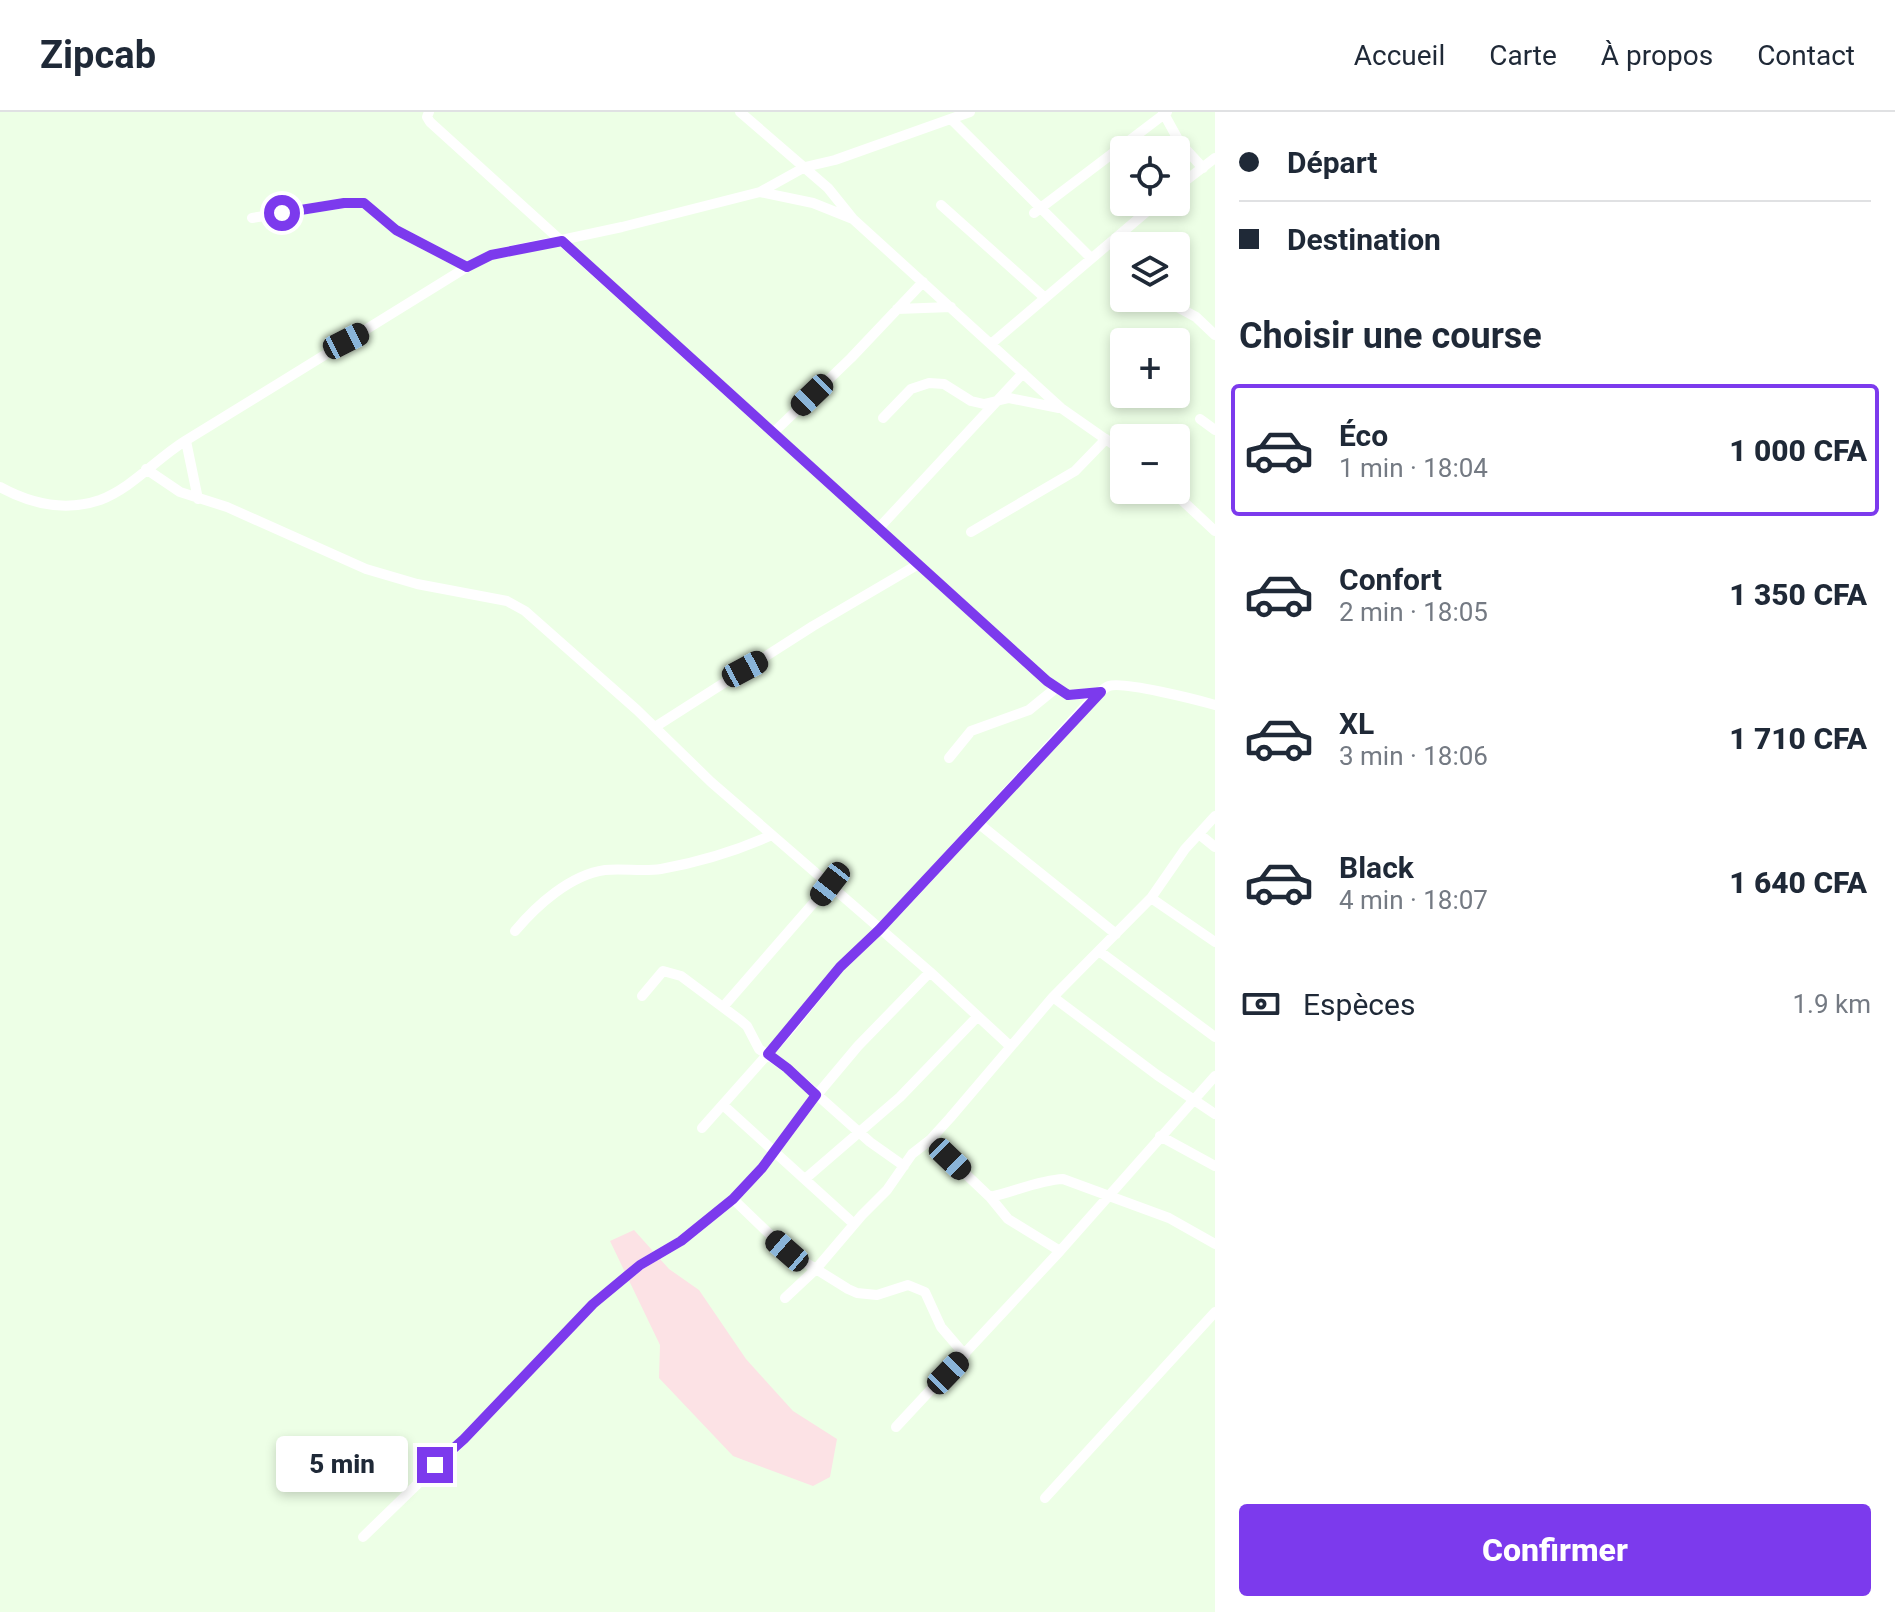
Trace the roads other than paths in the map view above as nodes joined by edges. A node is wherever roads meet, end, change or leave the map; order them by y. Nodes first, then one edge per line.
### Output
1 (429, 112) edge
2 (740, 112) edge
3 (970, 112) edge
4 (1164, 113) edge
5 (951, 119) junction
6 (1215, 158) edge
7 (835, 160) junction
8 (805, 167) junction
9 (1203, 168) junction
10 (1190, 178) edge
11 (828, 188) junction
12 (760, 192) junction
13 (941, 205) dead end
14 (1037, 210) junction
15 (1141, 216) edge
16 (252, 218) dead end
17 (853, 219) junction
18 (562, 241) junction
19 (1090, 257) junction
20 (467, 267) junction
21 (923, 282) junction
22 (1044, 297) junction
23 (951, 307) junction
24 (897, 309) junction
25 (1187, 312) edge
26 (1215, 335) edge
27 (991, 344) junction
28 (1023, 373) junction
29 (998, 401) junction
30 (1061, 408) junction
31 (883, 418) dead end
32 (1200, 419) dead end
33 (1215, 430) edge
34 (773, 433) junction
35 (1106, 439) junction
36 (186, 441) junction
37 (1110, 442) edge
38 (146, 469) junction
39 (0, 487) edge
40 (198, 499) junction
41 (1186, 504) edge
42 (878, 529) junction
43 (1215, 531) edge
44 (971, 532) dead end
45 (917, 565) junction
46 (1056, 688) junction
47 (1101, 692) junction
48 (1215, 705) edge
49 (655, 727) junction
50 (949, 758) dead end
51 (1215, 816) edge
52 (978, 823) junction
53 (1199, 834) junction
54 (772, 835) junction
55 (1215, 847) edge
56 (830, 884) junction
57 (1151, 898) junction
58 (879, 930) junction
59 (515, 931) dead end
60 (1116, 934) junction
61 (1215, 942) edge
62 (1099, 951) junction
63 (930, 972) junction
64 (642, 996) dead end
65 (1053, 997) junction
66 (723, 1007) junction
67 (977, 1017) junction
68 (1215, 1037) edge
69 (1010, 1046) junction
70 (768, 1054) junction
71 (1215, 1076) edge
72 (816, 1095) junction
73 (1195, 1101) junction
74 (723, 1105) junction
75 (1215, 1114) edge
76 (702, 1128) dead end
77 (860, 1131) junction
78 (1160, 1136) junction
79 (930, 1140) junction
80 (775, 1152) junction
81 (904, 1166) junction
82 (1215, 1166) edge
83 (805, 1179) junction
84 (1109, 1194) junction
85 (990, 1197) junction
86 (733, 1199) junction
87 (854, 1224) junction
88 (1215, 1244) edge
89 (1060, 1251) junction
90 (816, 1269) junction
91 (785, 1298) dead end
92 (1215, 1312) edge
93 (965, 1355) junction
94 (896, 1427) dead end
95 (1045, 1498) dead end
96 (363, 1537) dead end

1 - 18 street
2 - 8 street
3 - 5 street
4 - 9 street
4 - 14 street
5 - 7 street
5 - 14 street
6 - 9 street
7 - 8 street
7 - 11 street
8 - 11 street
8 - 12 street
9 - 10 street
11 - 17 street
12 - 17 street
12 - 18 street
13 - 22 street
14 - 19 street
15 - 19 street
16 - 20 street
17 - 21 street
18 - 20 street
18 - 34 street
19 - 22 street
20 - 36 street
21 - 23 street
21 - 24 street
22 - 27 street
23 - 24 street
23 - 27 street
24 - 34 street
25 - 26 street
27 - 28 street
28 - 29 street
28 - 30 street
29 - 30 street
29 - 31 street
29 - 42 street
30 - 35 street
32 - 33 street
34 - 42 street
35 - 37 street
35 - 44 street
36 - 38 street
36 - 40 street
38 - 39 street
38 - 40 street
40 - 49 street
41 - 43 street
42 - 45 street
45 - 46 street
45 - 49 street
46 - 47 street
46 - 50 street
47 - 48 street
47 - 52 street
49 - 54 street
51 - 53 street
52 - 58 street
52 - 60 street
53 - 55 street
53 - 57 street
54 - 56 street
54 - 59 street
56 - 58 street
56 - 66 street
57 - 60 street
57 - 61 street
58 - 63 street
58 - 70 street
60 - 62 street
62 - 65 street
62 - 68 street
63 - 67 street
63 - 72 street
64 - 66 street
65 - 69 street
65 - 73 street
66 - 70 street
67 - 69 street
67 - 77 street
69 - 79 street
70 - 72 street
70 - 74 street
71 - 73 street
72 - 77 street
72 - 80 street
73 - 75 street
73 - 78 street
74 - 76 street
74 - 80 street
77 - 81 street
77 - 83 street
78 - 82 street
78 - 84 street
79 - 81 street
79 - 85 street
80 - 83 street
80 - 86 street
81 - 87 street
83 - 87 street
84 - 85 street
84 - 88 street
84 - 89 street
85 - 89 street
86 - 90 street
86 - 96 street
87 - 90 street
89 - 93 street
90 - 91 street
90 - 93 street
92 - 95 street
93 - 94 street

